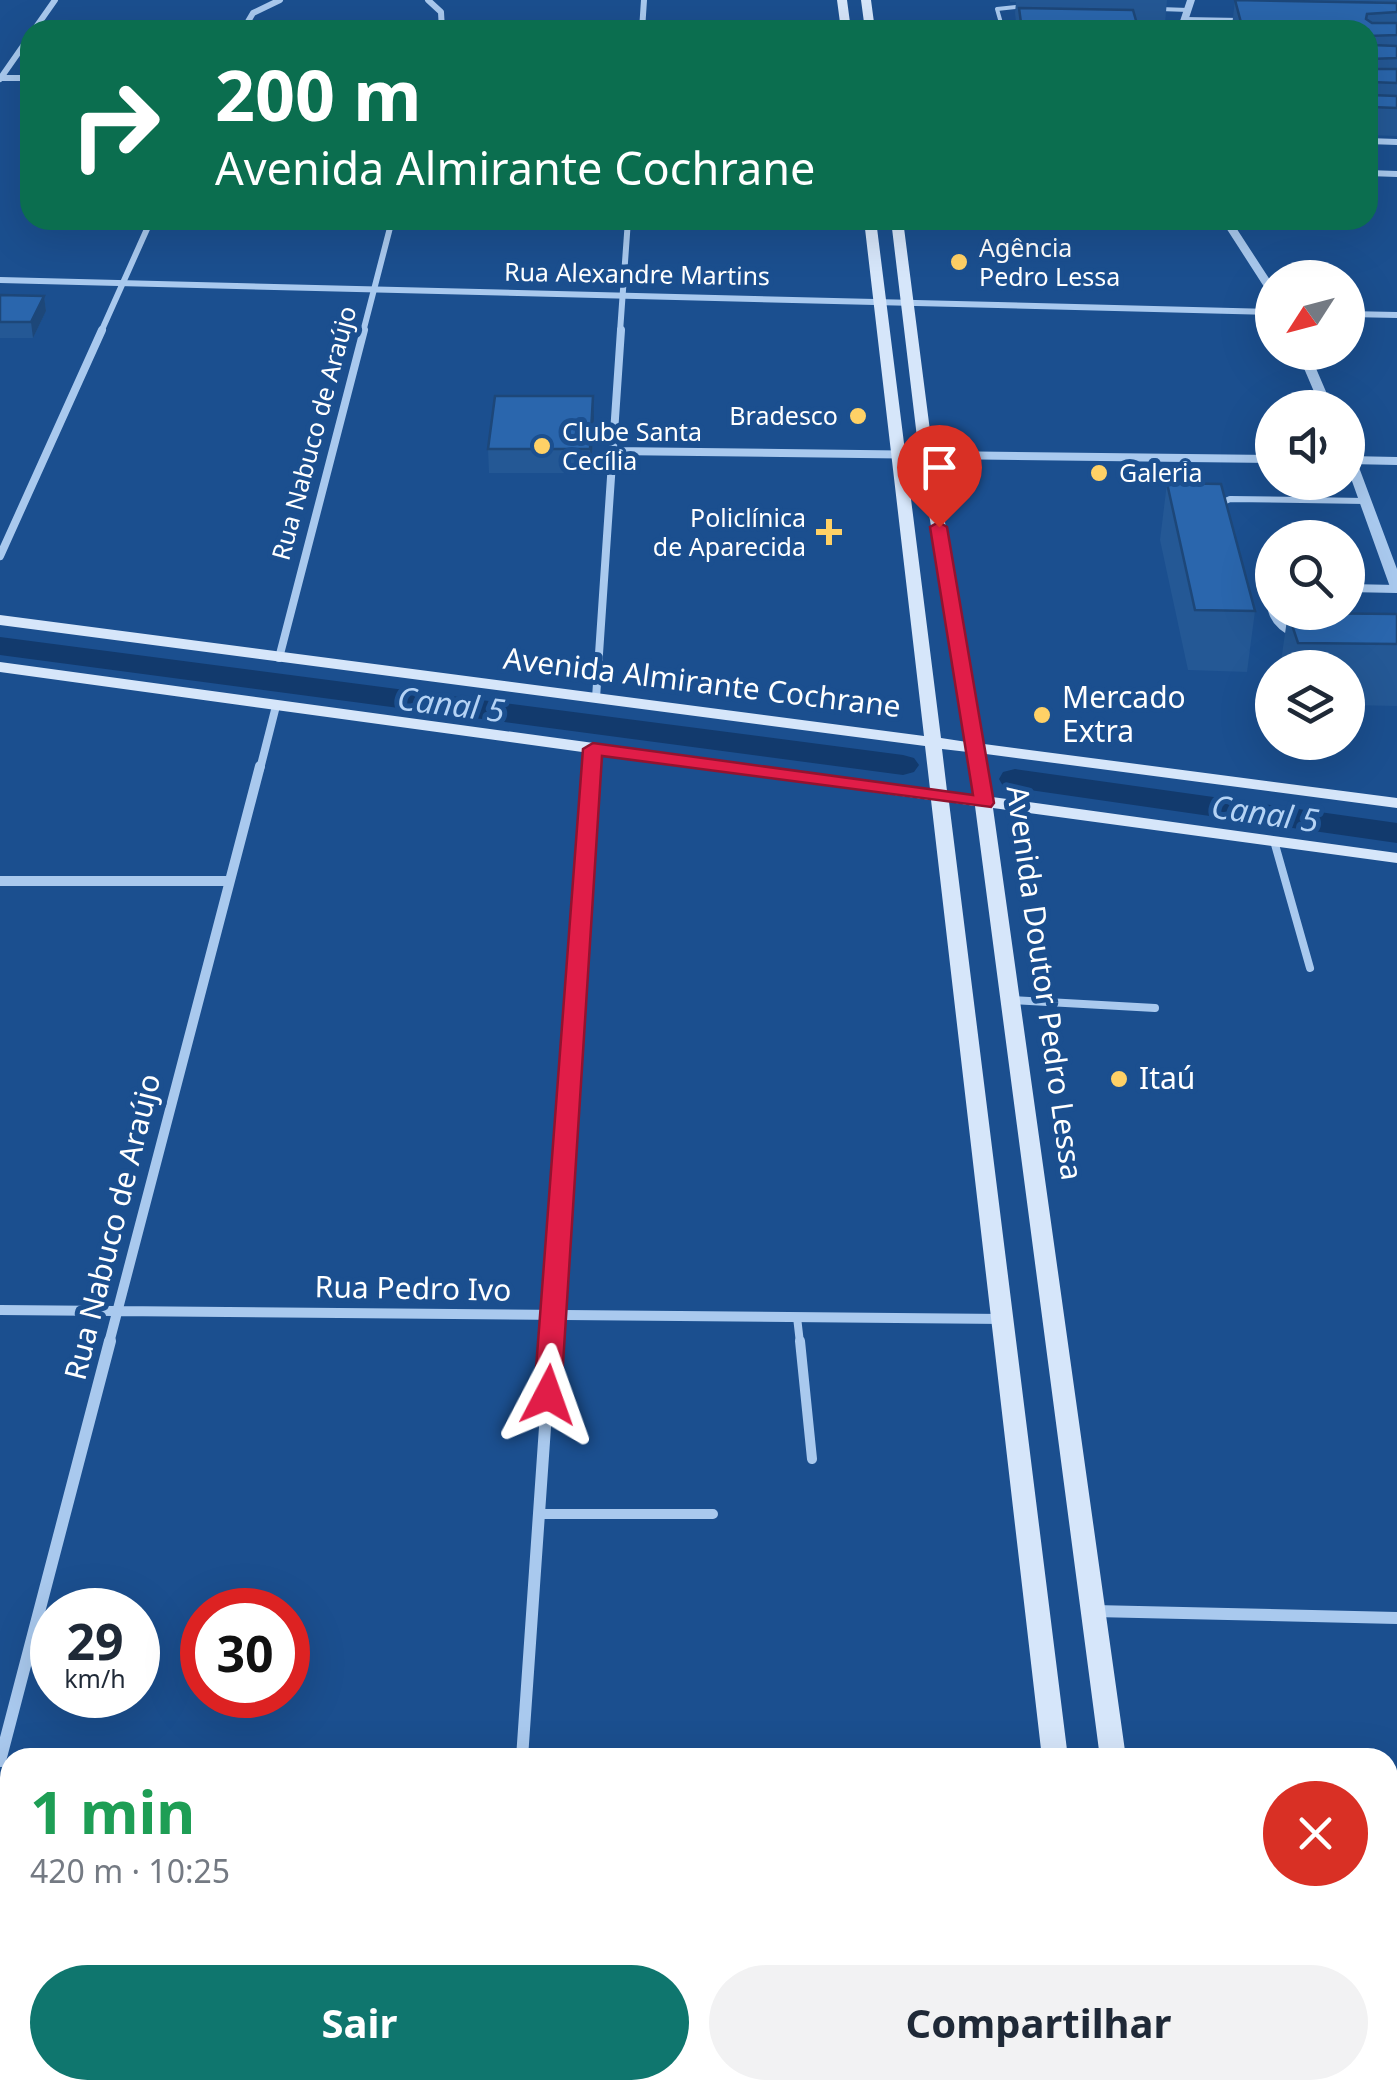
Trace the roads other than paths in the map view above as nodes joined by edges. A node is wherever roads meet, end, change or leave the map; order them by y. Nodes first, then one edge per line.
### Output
1 (280, 0) edge
2 (428, 0) edge
3 (1031, 6) edge
4 (1160, 9) dead end
5 (1185, 18) edge
6 (249, 20) edge
7 (444, 20) edge
8 (1000, 20) edge
9 (1242, 20) edge
10 (20, 50) edge
11 (0, 79) edge
12 (147, 230) edge
13 (389, 230) edge
14 (627, 230) edge
15 (871, 230) edge
16 (898, 230) edge
17 (1232, 230) edge
18 (1255, 265) edge
19 (0, 280) edge
20 (123, 284) junction
21 (374, 290) junction
22 (623, 296) junction
23 (880, 302) junction
24 (908, 303) junction
25 (1255, 312) edge
26 (1365, 314) edge
27 (1397, 315) edge
28 (612, 451) junction
29 (896, 454) junction
30 (926, 454) junction
31 (1255, 459) edge
32 (1365, 459) edge
33 (1397, 461) edge
34 (1365, 501) joint
35 (1219, 519) edge
36 (0, 556) edge
37 (1365, 588) edge
38 (1397, 588) edge
39 (0, 620) edge
40 (1283, 630) edge
41 (1303, 637) edge
42 (278, 658) junction
43 (0, 667) edge
44 (596, 698) junction
45 (276, 706) junction
46 (931, 739) junction
47 (976, 746) junction
48 (593, 749) junction
49 (937, 796) junction
50 (984, 803) junction
51 (1397, 803) edge
52 (1274, 841) junction
53 (1397, 858) edge
54 (228, 880) junction
55 (0, 881) edge
56 (1310, 968) dead end
57 (1011, 1000) junction
58 (1155, 1008) dead end
59 (0, 1310) edge
60 (118, 1312) junction
61 (553, 1316) junction
62 (798, 1318) junction
63 (1005, 1319) junction
64 (812, 1459) dead end
65 (539, 1514) junction
66 (713, 1514) dead end
67 (1094, 1611) junction
68 (1397, 1618) edge
69 (4, 1748) edge
70 (523, 1748) edge
71 (1054, 1748) edge
72 (1113, 1748) edge

1 - 6 street
2 - 7 street
3 - 8 lane
4 - 5 lane
5 - 9 lane
10 - 11 street
12 - 20 street
13 - 21 street, Rua Nabuco de Araújo
14 - 22 street
15 - 23 main road
16 - 24 main road, Avenida Doutor Pedro Lessa
17 - 18 street
19 - 20 street, Rua Alexandre Martins
20 - 21 street, Rua Alexandre Martins
20 - 36 street
21 - 22 street, Rua Alexandre Martins
21 - 42 street, Rua Nabuco de Araújo
22 - 23 street, Rua Alexandre Martins
22 - 28 street
23 - 24 street, Rua Alexandre Martins
23 - 29 main road
24 - 25 street, Rua Alexandre Martins
24 - 30 main road, Avenida Doutor Pedro Lessa
26 - 27 street
28 - 29 street
28 - 44 street
29 - 30 street
29 - 46 main road
30 - 31 street
30 - 47 main road, Avenida Doutor Pedro Lessa
32 - 33 street
34 - 35 lane
34 - 38 street
37 - 38 street
39 - 42 main road, Avenida Almirante Cochrane
40 - 41 street
42 - 44 main road, Avenida Almirante Cochrane
43 - 45 main road
44 - 46 main road, Avenida Almirante Cochrane
45 - 48 main road
45 - 54 street, Rua Nabuco de Araújo
46 - 47 main road, Avenida Almirante Cochrane
46 - 49 main road
47 - 50 main road, Avenida Doutor Pedro Lessa
47 - 51 main road, Avenida Almirante Cochrane
48 - 49 main road
48 - 61 street
49 - 50 main road
49 - 63 main road
50 - 52 main road
50 - 57 main road, Avenida Doutor Pedro Lessa
52 - 53 main road
52 - 56 lane
54 - 55 street
54 - 60 street, Rua Nabuco de Araújo
57 - 58 lane
57 - 67 main road, Avenida Doutor Pedro Lessa
59 - 60 street, Rua Pedro Ivo
60 - 61 street, Rua Pedro Ivo
60 - 69 street, Rua Nabuco de Araújo
61 - 62 street, Rua Pedro Ivo
61 - 65 street
62 - 63 street, Rua Pedro Ivo
62 - 64 lane
63 - 71 main road
65 - 66 lane
65 - 70 street
67 - 68 street
67 - 72 main road, Avenida Doutor Pedro Lessa

